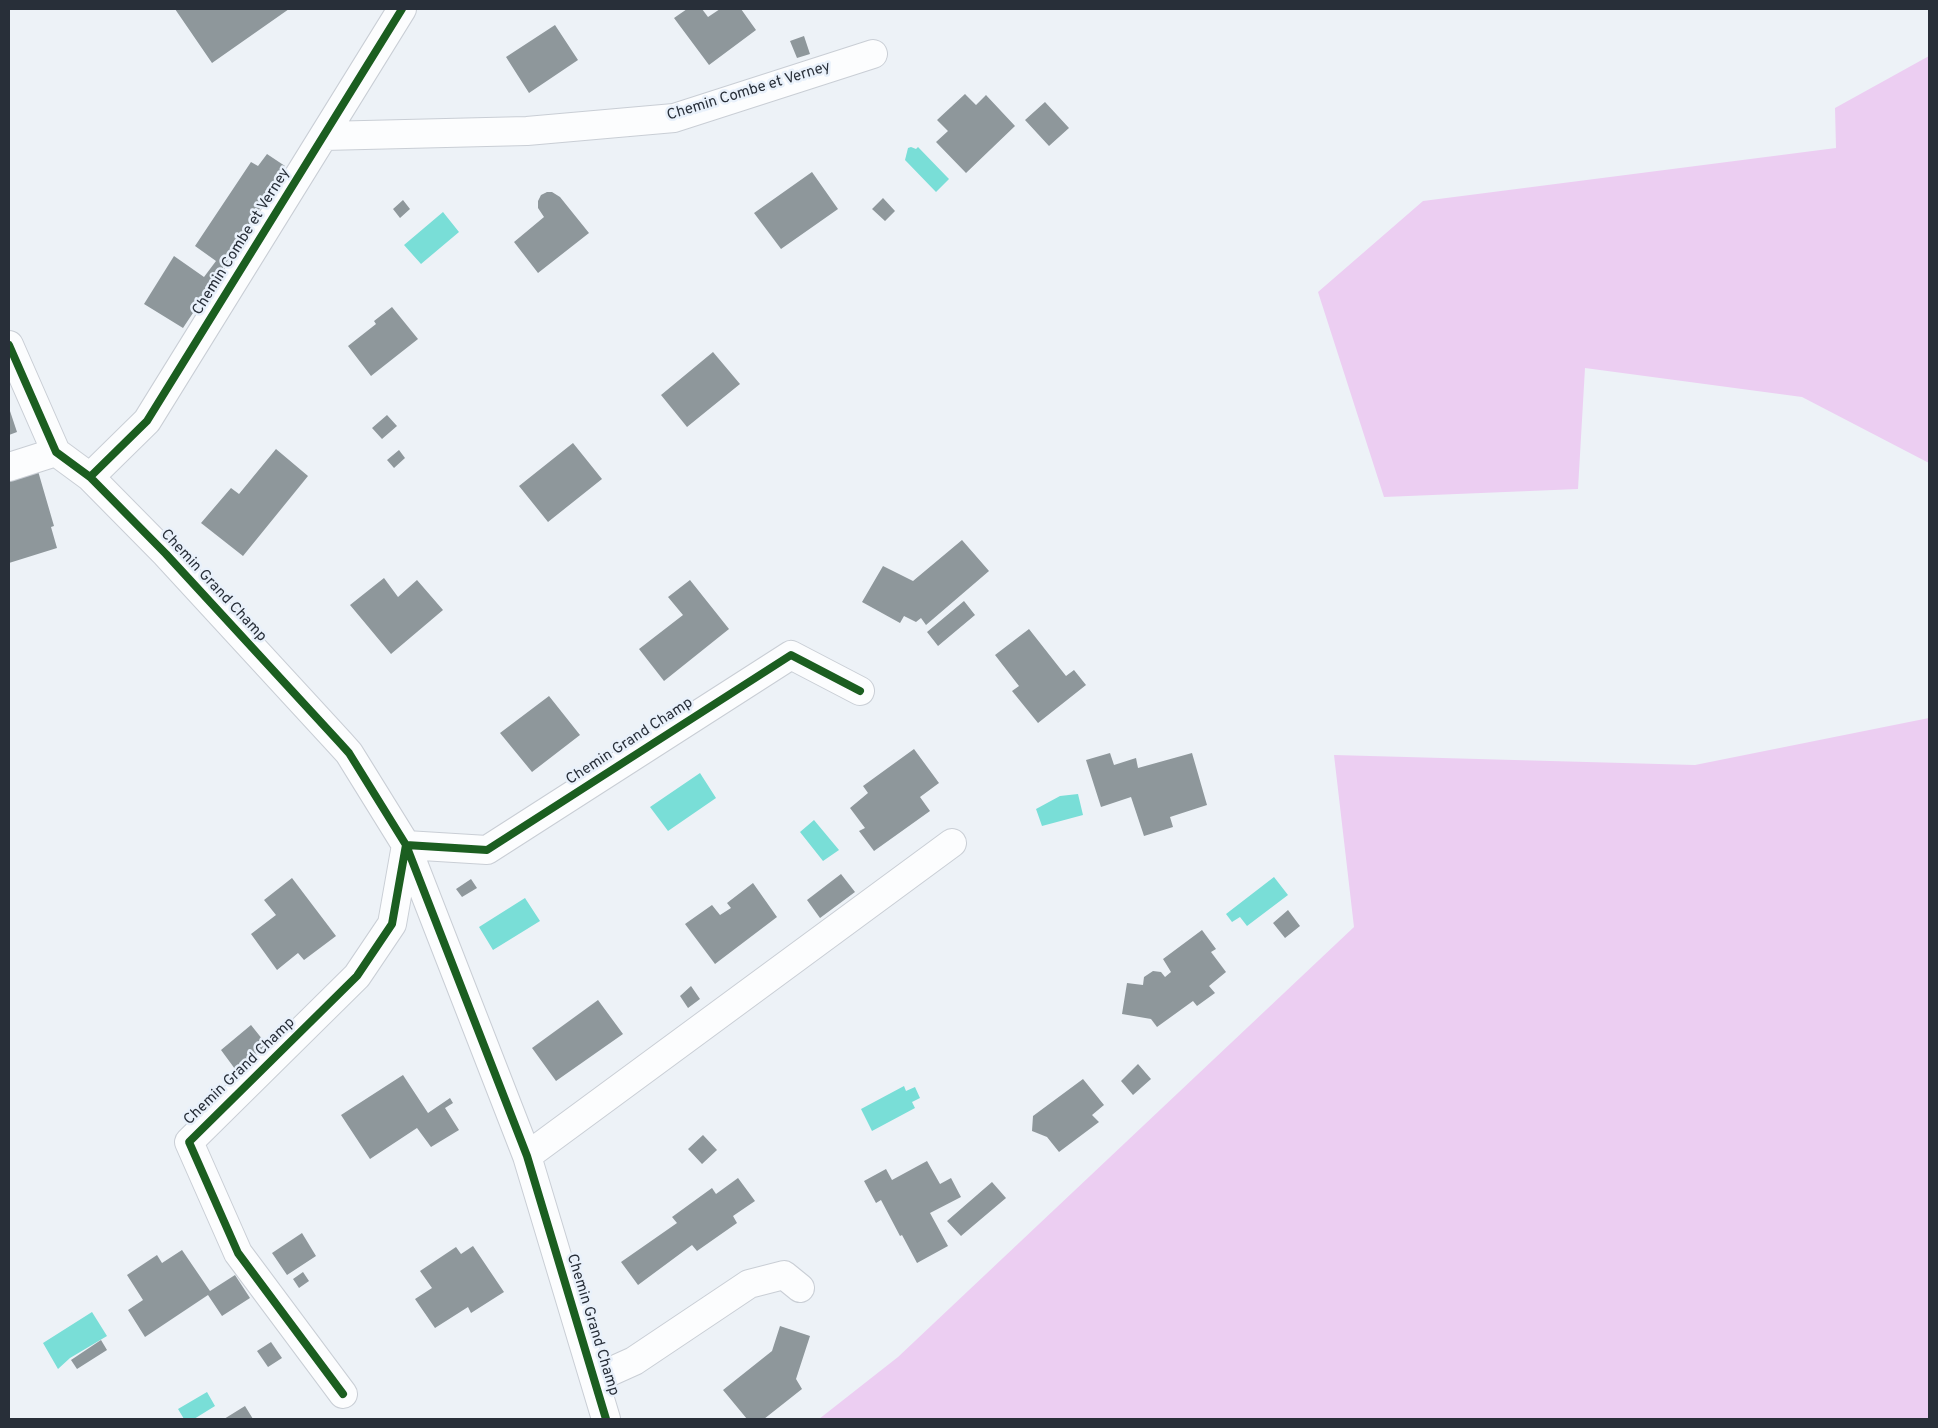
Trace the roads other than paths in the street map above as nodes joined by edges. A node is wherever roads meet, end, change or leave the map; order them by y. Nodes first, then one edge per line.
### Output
1 (402, 9) edge
2 (873, 54) dead end
3 (324, 136) junction
4 (9, 346) edge
5 (56, 452) junction
6 (9, 467) edge
7 (90, 477) junction
8 (860, 692) dead end
9 (952, 843) dead end
10 (406, 845) junction
11 (527, 1156) junction
12 (800, 1288) dead end
13 (594, 1379) junction
14 (343, 1394) dead end
15 (606, 1419) edge

1 - 3 street, Chemin Combe et Verney
2 - 3 street, Chemin Combe et Verney
3 - 7 street, Chemin Combe et Verney
4 - 5 street, Chemin Grand Champ
5 - 6 street
5 - 7 street, Chemin Grand Champ
7 - 10 street, Chemin Grand Champ
8 - 10 street, Chemin Grand Champ
9 - 11 street
10 - 11 street, Chemin Grand Champ
10 - 14 street, Chemin Grand Champ
11 - 13 street, Chemin Grand Champ
12 - 13 street
13 - 15 street, Chemin Grand Champ

